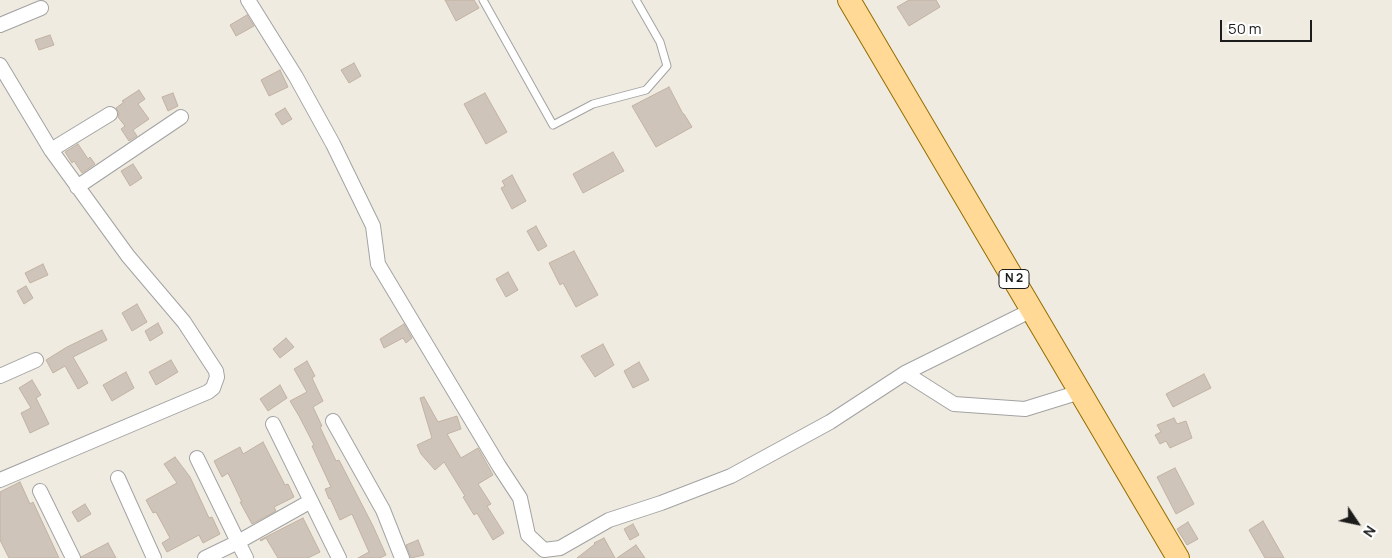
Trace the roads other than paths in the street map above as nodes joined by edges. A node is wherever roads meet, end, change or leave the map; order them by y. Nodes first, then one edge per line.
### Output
1 (248, 0) edge
2 (483, 0) edge
3 (636, 0) edge
4 (849, 0) edge
5 (41, 8) dead end
6 (0, 25) edge
7 (0, 65) edge
8 (110, 114) dead end
9 (181, 117) dead end
10 (51, 150) junction
11 (77, 187) junction
12 (1032, 310) junction
13 (36, 360) dead end
14 (905, 373) junction
15 (0, 376) edge
16 (1080, 392) junction
17 (333, 420) dead end
18 (273, 424) dead end
19 (197, 458) dead end
20 (118, 478) dead end
21 (0, 480) edge
22 (40, 491) dead end
23 (311, 501) junction
24 (238, 542) junction
25 (1174, 555) edge
26 (73, 558) edge
27 (154, 558) edge
28 (205, 558) edge
29 (246, 558) edge
30 (339, 558) edge
31 (402, 558) edge

1 - 14 street
2 - 3 lane
4 - 12 main road, N 2
5 - 6 street
7 - 10 street
8 - 10 street
9 - 11 street
10 - 11 street
11 - 21 street
12 - 14 street
12 - 16 main road, N 2
13 - 15 street
14 - 16 street
16 - 25 main road, N 2
17 - 31 street
18 - 23 street
19 - 24 street
20 - 27 street
22 - 26 street
23 - 24 street
23 - 30 street
24 - 28 street
24 - 29 street

